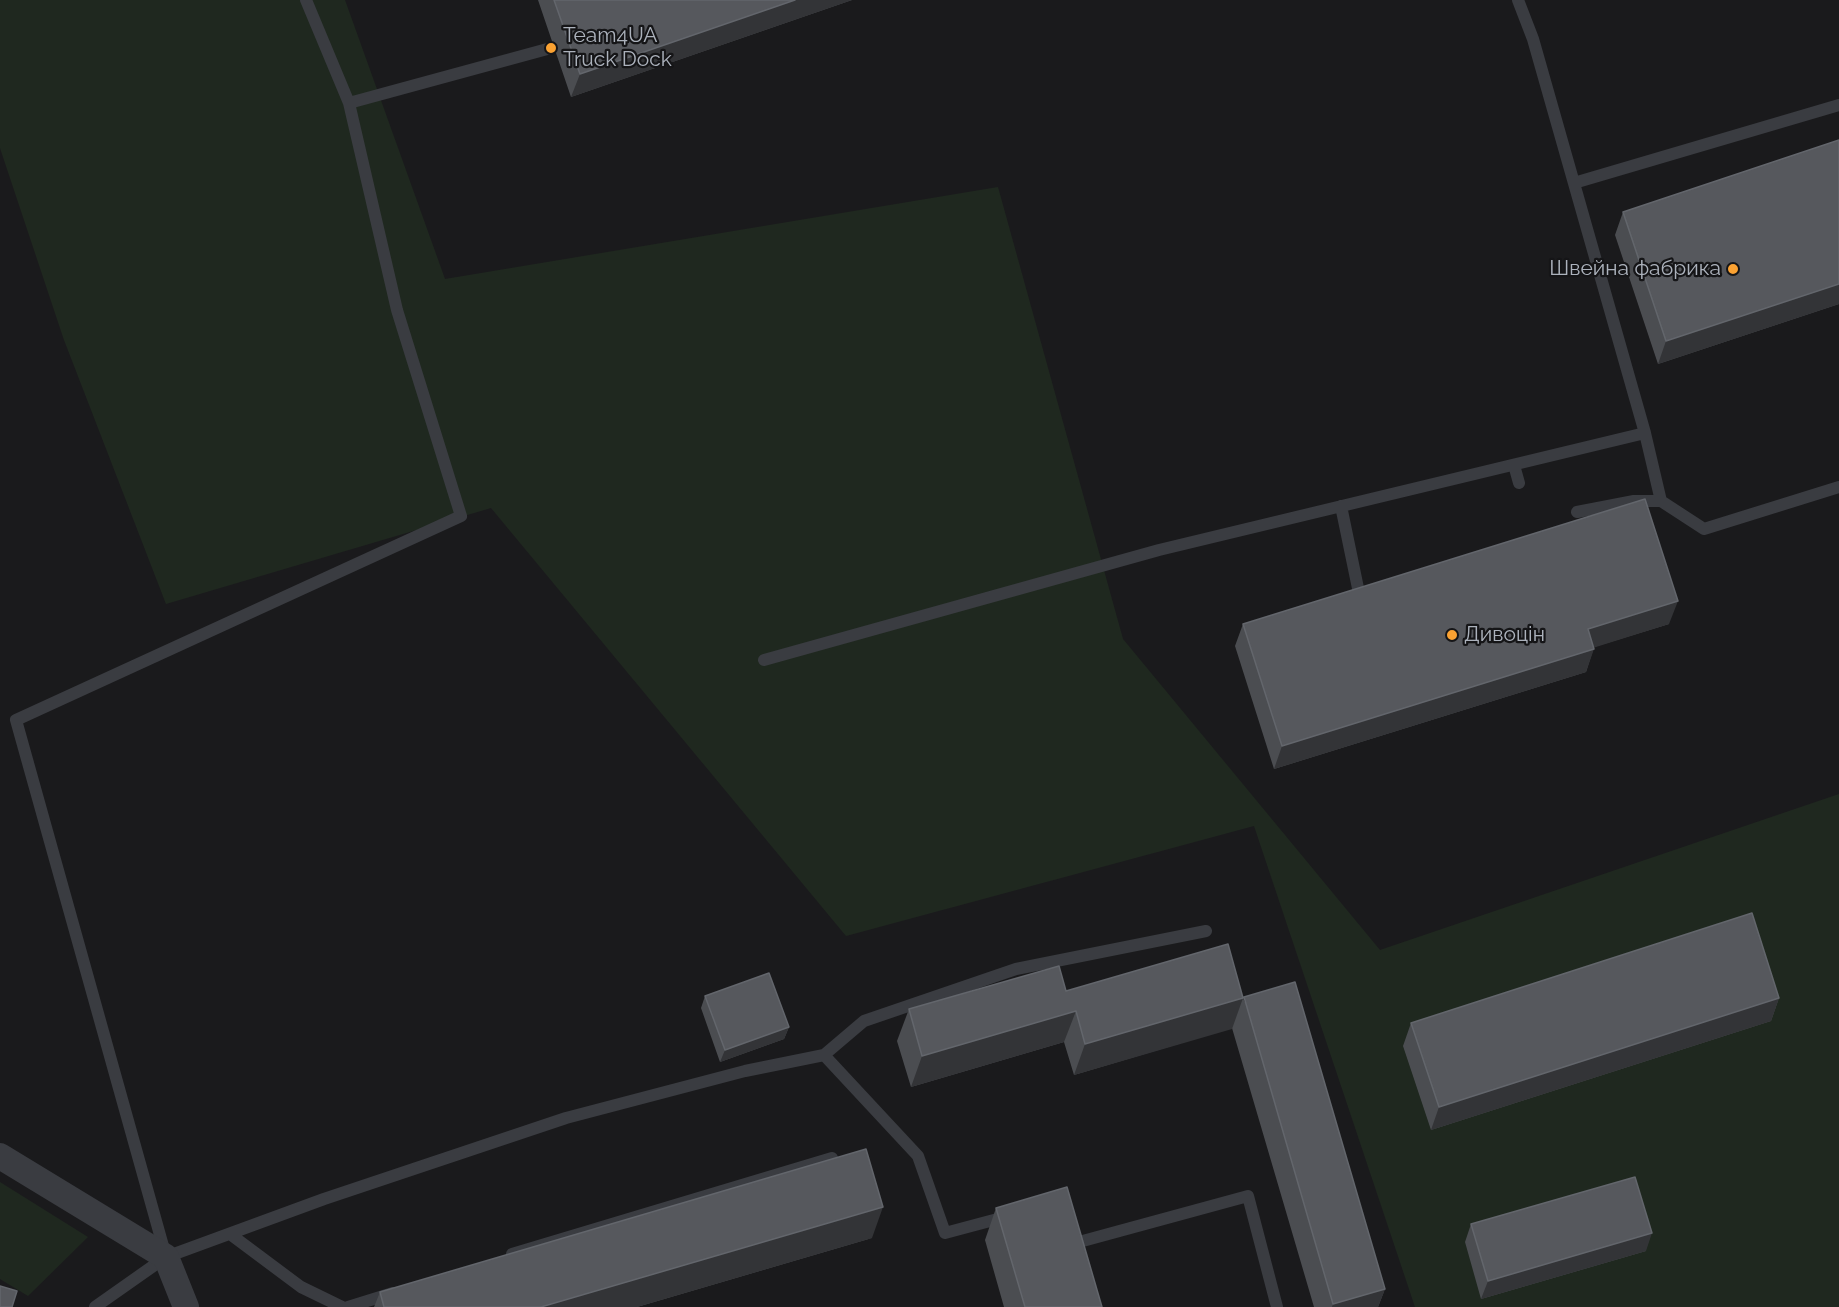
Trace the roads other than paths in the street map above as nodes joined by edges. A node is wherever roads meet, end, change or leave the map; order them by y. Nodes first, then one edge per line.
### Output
1 (306, 0) edge
2 (1518, 0) edge
3 (551, 48) dead end
4 (349, 104) junction
5 (1839, 105) edge
6 (1574, 183) junction
7 (1644, 433) junction
8 (1514, 465) junction
9 (1519, 483) dead end
10 (1839, 486) edge
11 (1661, 501) junction
12 (1341, 506) junction
13 (1577, 512) dead end
14 (1359, 594) edge
15 (764, 660) dead end
16 (1206, 931) dead end
17 (824, 1055) junction
18 (0, 1156) edge
19 (832, 1158) edge
20 (1015, 1214) edge
21 (230, 1234) junction
22 (1078, 1243) edge
23 (166, 1257) junction
24 (502, 1257) edge
25 (403, 1289) edge
26 (94, 1307) edge
27 (186, 1307) edge
28 (342, 1307) edge
29 (348, 1307) edge
30 (1277, 1307) edge

1 - 4 lane
2 - 6 lane
3 - 4 lane
4 - 23 lane
5 - 6 lane
6 - 7 lane
7 - 8 lane
7 - 11 lane
8 - 9 lane
8 - 12 lane
10 - 11 lane
11 - 13 lane
12 - 14 lane
12 - 15 lane
16 - 17 lane
17 - 20 lane
17 - 21 lane
18 - 23 street
19 - 24 lane
21 - 23 lane
21 - 28 lane
22 - 30 lane
23 - 26 lane
23 - 27 street
25 - 29 lane

